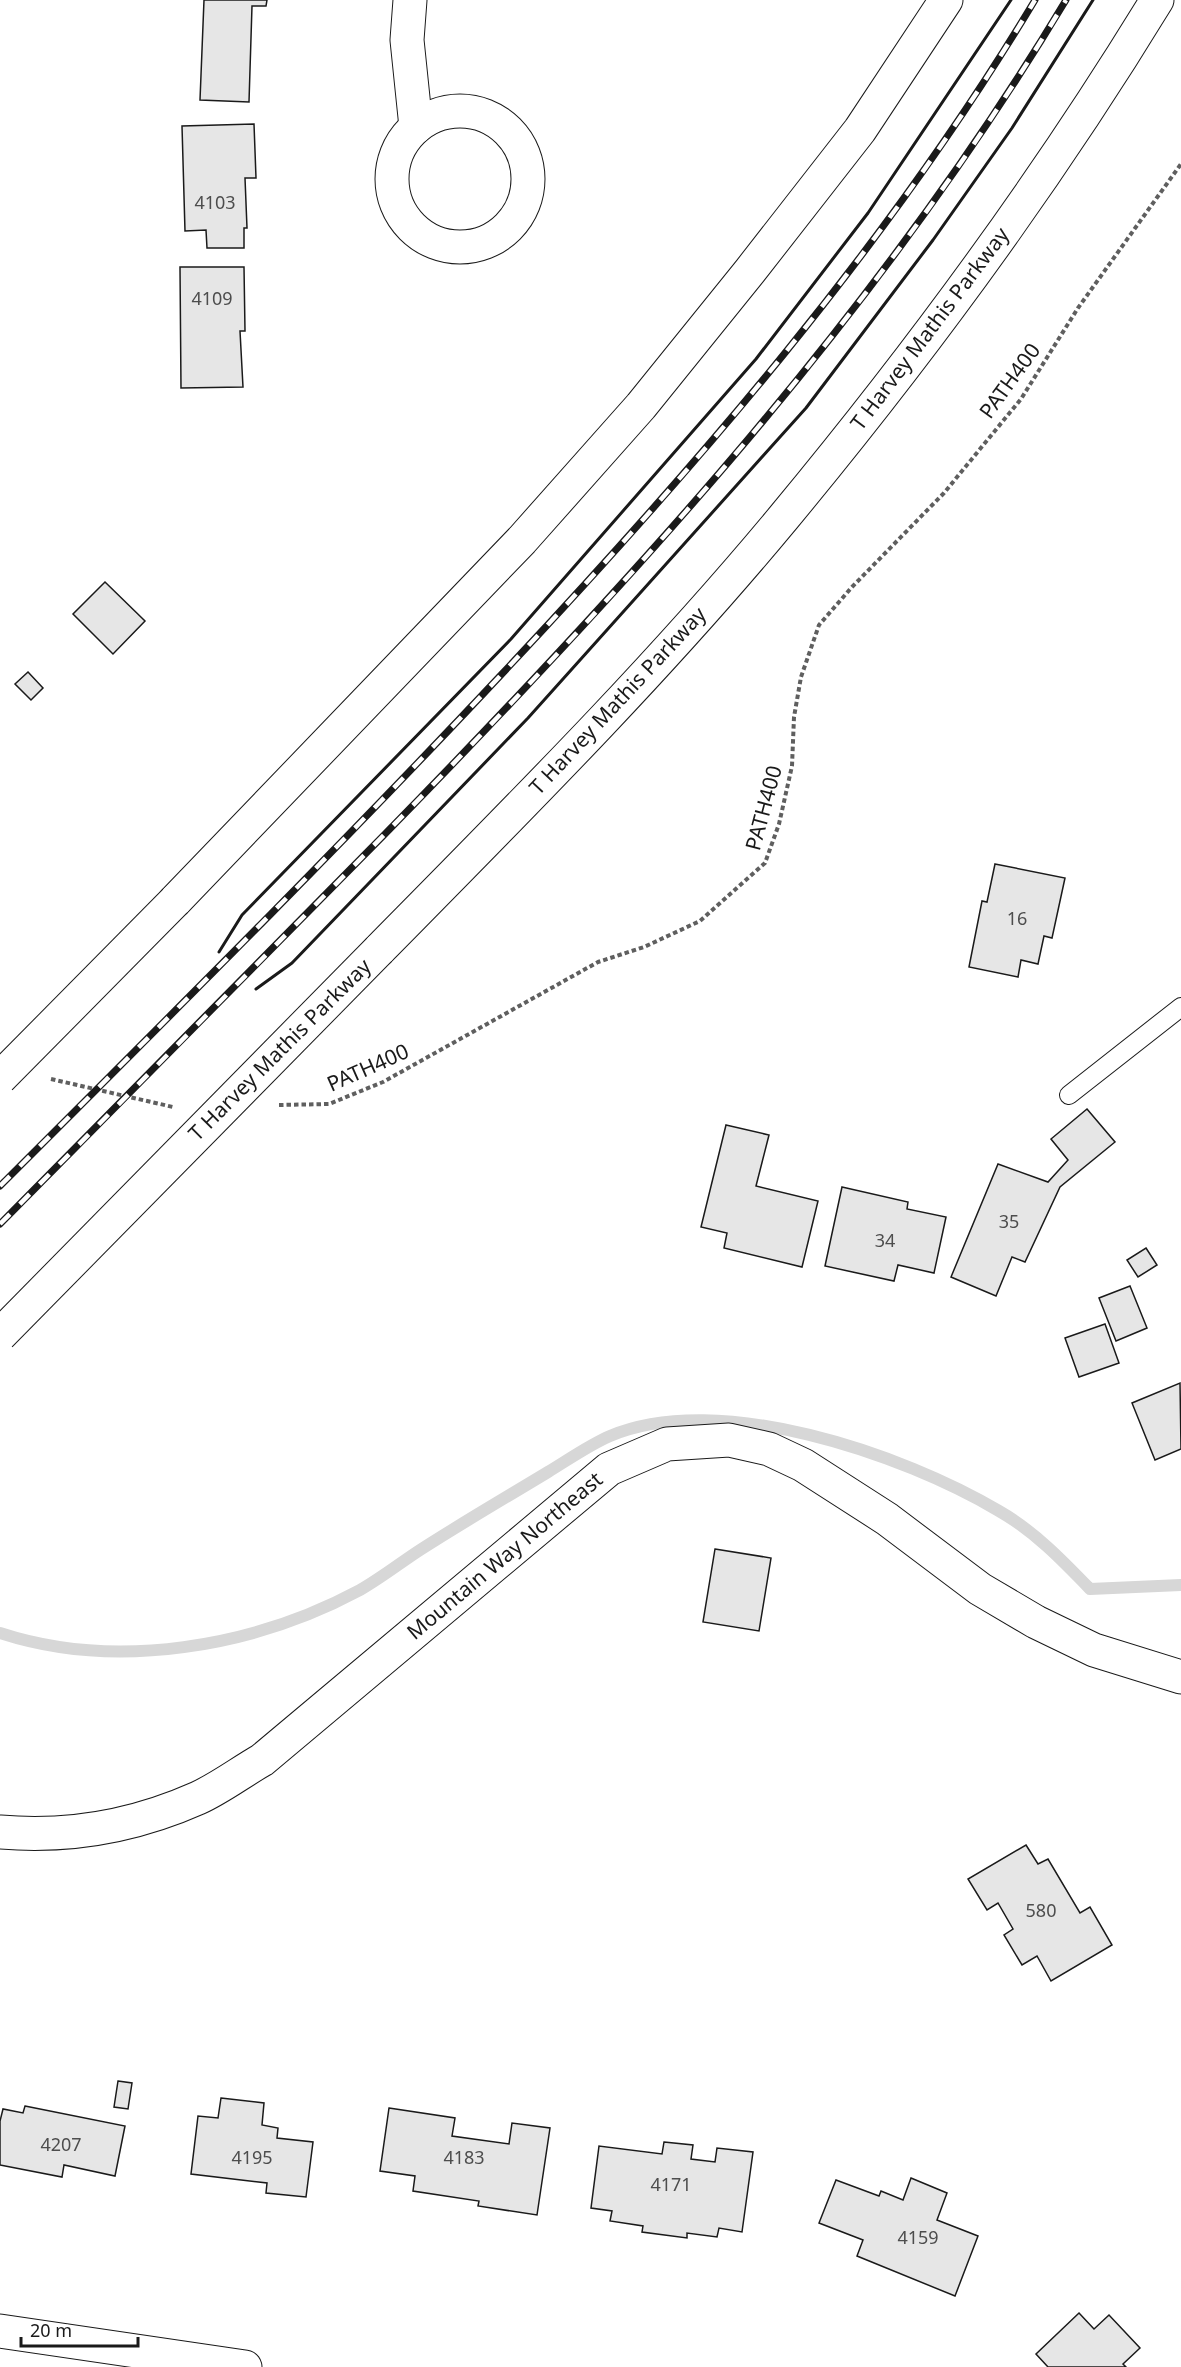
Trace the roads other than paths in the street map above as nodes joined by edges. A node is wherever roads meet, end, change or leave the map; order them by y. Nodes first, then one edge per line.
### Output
1 (410, 0) edge
2 (946, 0) edge
3 (1157, 0) edge
4 (416, 127) junction
5 (1181, 1007) edge
6 (0, 1078) edge
7 (1069, 1095) dead end
8 (0, 1335) edge
9 (1181, 1677) edge
10 (0, 1832) edge
11 (0, 2331) edge
12 (245, 2367) edge

1 - 4 main road
2 - 6 main road, bridge
3 - 8 main road, T Harvey Mathis Parkway, bridge
4 - 4 main road
5 - 7 lane
9 - 10 main road, Mountain Way Northeast
11 - 12 main road

